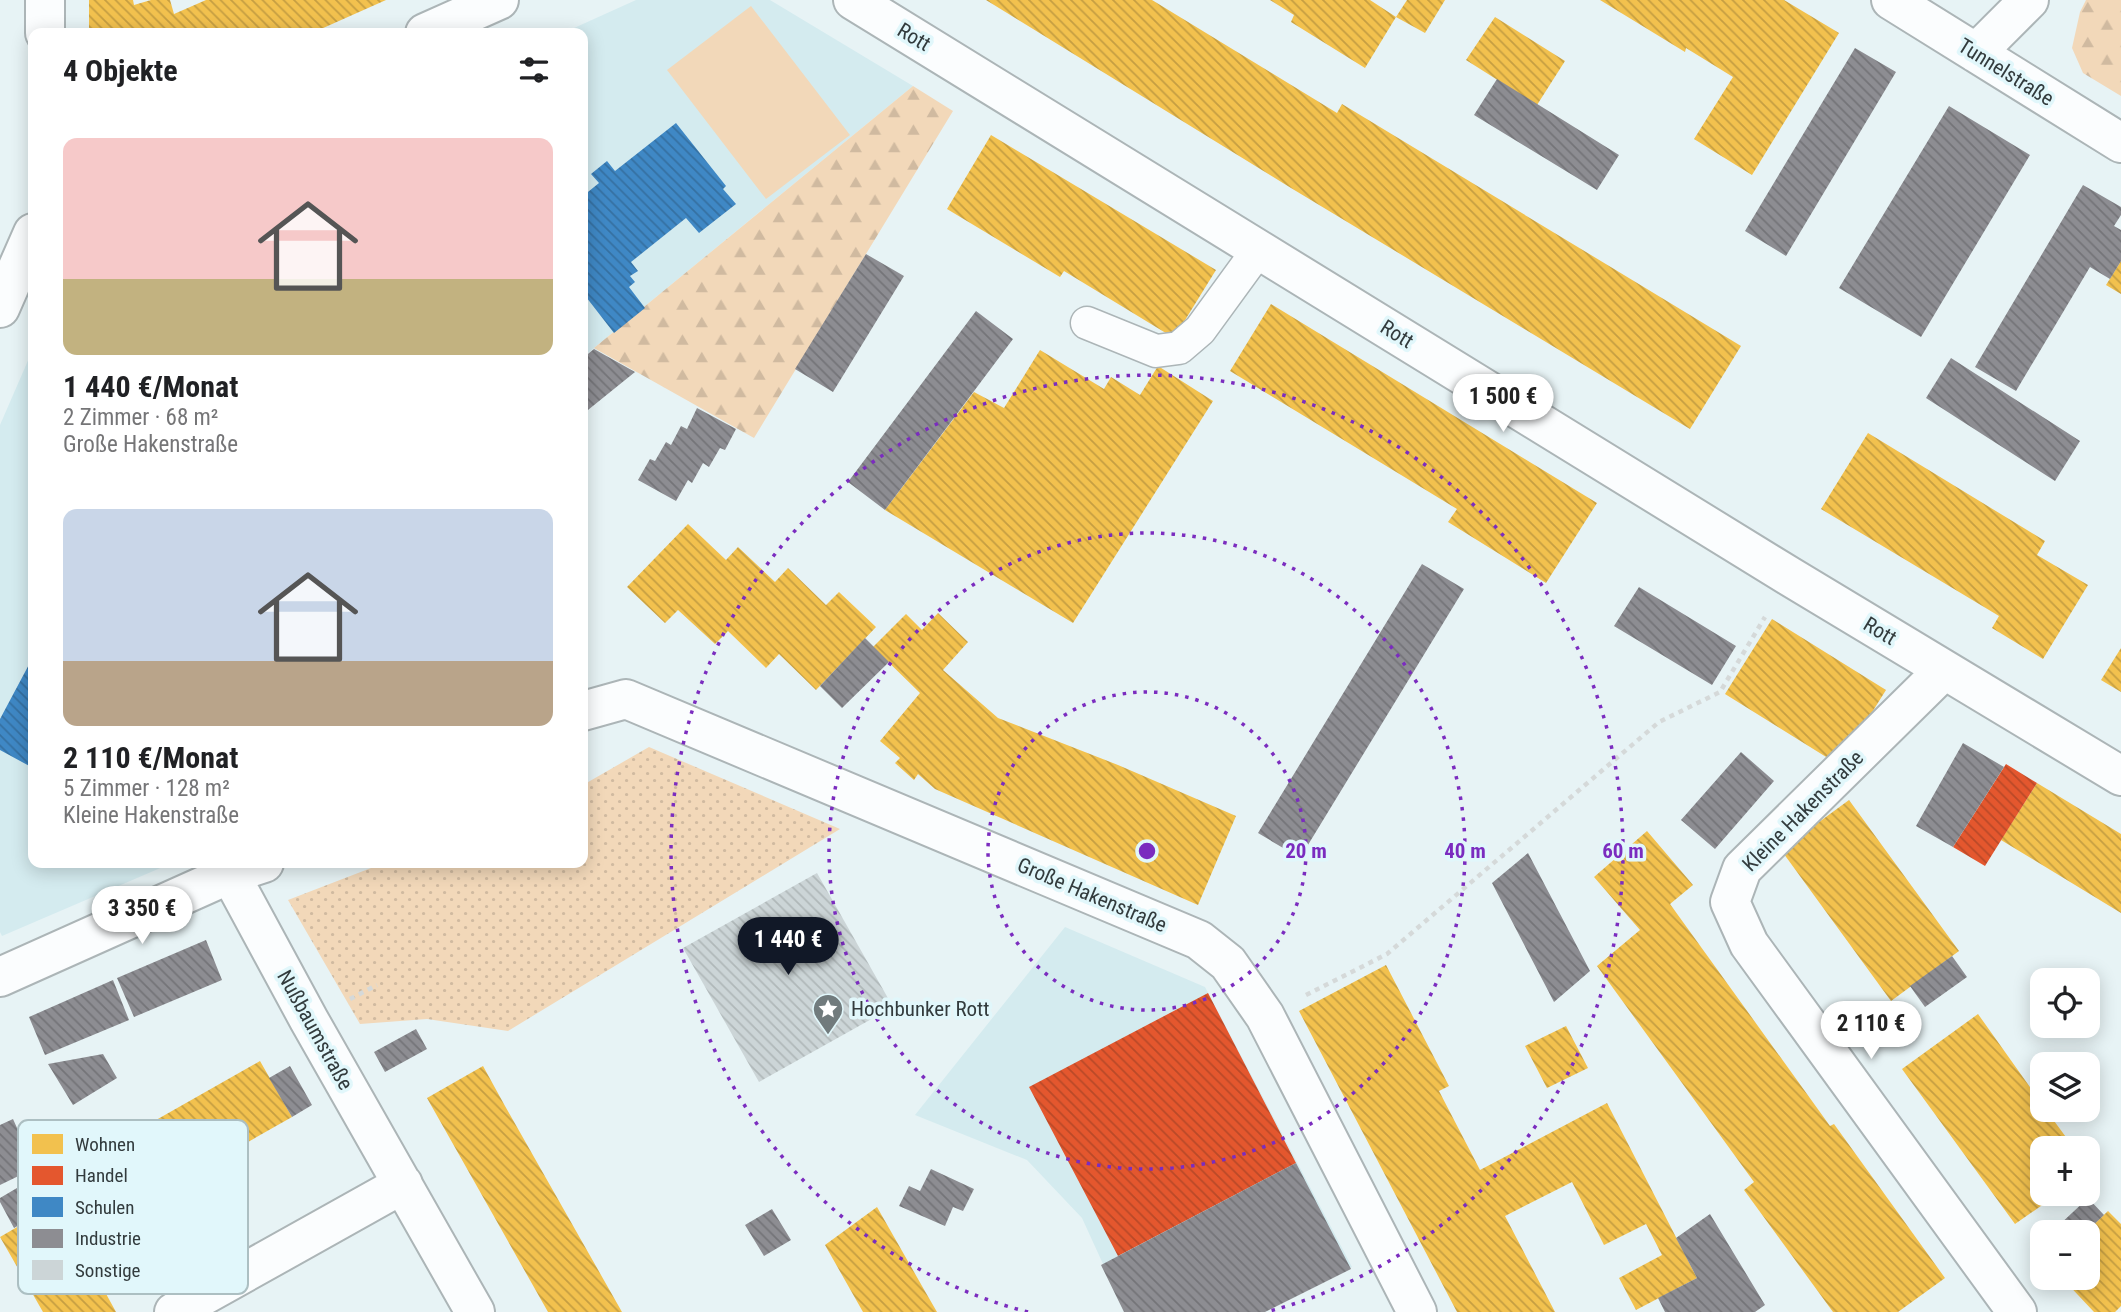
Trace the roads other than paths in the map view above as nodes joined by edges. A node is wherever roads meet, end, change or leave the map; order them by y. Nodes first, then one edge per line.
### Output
1 (45, 0) edge
2 (499, 0) edge
3 (853, 0) edge
4 (1891, 0) edge
5 (2029, 0) edge
6 (45, 28) edge
7 (436, 28) edge
8 (1976, 53) junction
9 (2121, 143) edge
10 (28, 244) edge
11 (1259, 249) junction
12 (0, 308) edge
13 (1087, 323) dead end
14 (1944, 670) junction
15 (588, 710) edge
16 (2121, 776) edge
17 (247, 869) edge
18 (0, 976) edge
19 (403, 1184) junction
20 (248, 1271) edge
21 (206, 1294) edge
22 (174, 1312) edge
23 (475, 1312) edge
24 (1416, 1312) edge
25 (2017, 1312) edge

1 - 6 street
2 - 7 street
3 - 11 street, Rott
4 - 8 street, Tunnelstraße
5 - 8 street
8 - 9 street, Tunnelstraße
10 - 12 street
11 - 13 lane
11 - 14 street, Rott
14 - 16 street, Rott
14 - 25 street, Kleine Hakenstraße
15 - 24 street, Große Hakenstraße
17 - 18 street
17 - 19 street, Nußbaumstraße
19 - 20 street
19 - 23 street, Nußbaumstraße
21 - 22 street

